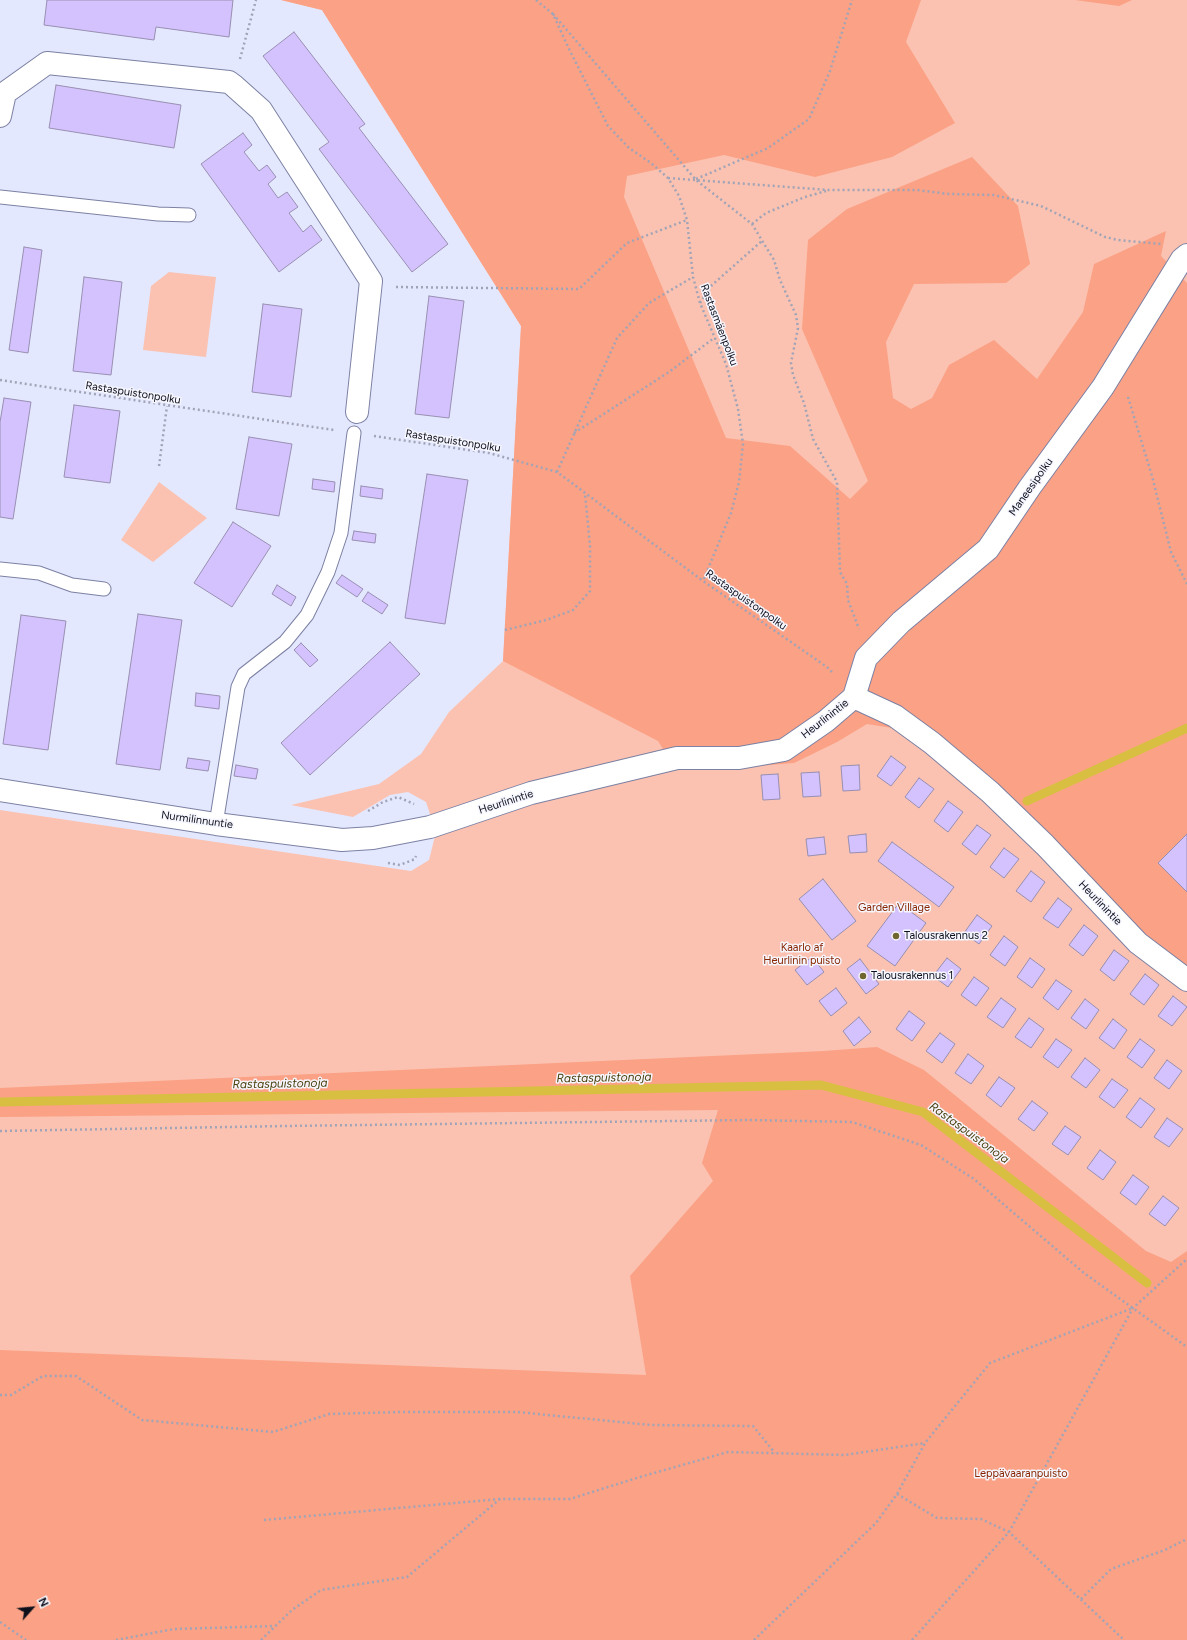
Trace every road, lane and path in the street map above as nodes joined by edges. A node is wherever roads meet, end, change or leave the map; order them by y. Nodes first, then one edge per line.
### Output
1 (256, 0) edge
2 (536, 0) edge
3 (852, 0) edge
4 (553, 14) junction
5 (233, 85) junction
6 (3, 86) edge
7 (0, 116) edge
8 (668, 178) junction
9 (696, 180) junction
10 (828, 190) junction
11 (0, 197) edge
12 (189, 215) dead end
13 (687, 220) junction
14 (752, 224) junction
15 (763, 240) junction
16 (1165, 244) dead end
17 (1187, 256) edge
18 (693, 277) junction
19 (371, 287) junction
20 (700, 303) junction
21 (714, 338) junction
22 (1118, 364) junction
23 (0, 380) edge
24 (166, 406) junction
25 (357, 412) dead end
26 (354, 433) junction
27 (574, 433) junction
28 (159, 466) dead end
29 (557, 472) junction
30 (585, 494) junction
31 (0, 569) edge
32 (703, 581) junction
33 (1187, 584) edge
34 (104, 589) dead end
35 (505, 630) dead end
36 (866, 658) junction
37 (854, 697) junction
38 (0, 790) edge
39 (216, 824) junction
40 (394, 834) joint
41 (1187, 980) edge
42 (0, 1131) edge
43 (1187, 1259) edge
44 (1133, 1308) junction
45 (1187, 1347) edge
46 (0, 1395) edge
47 (925, 1443) junction
48 (775, 1453) junction
49 (897, 1494) junction
50 (500, 1499) junction
51 (264, 1520) dead end
52 (1009, 1532) junction
53 (1187, 1539) edge
54 (1081, 1599) junction
55 (0, 1622) edge
56 (276, 1626) junction
57 (26, 1640) edge
58 (116, 1640) edge
59 (261, 1640) edge
60 (754, 1640) edge
61 (912, 1640) edge
62 (1124, 1640) edge

1 - 5 path
2 - 4 path, Rastasmäenpolku
3 - 9 path
4 - 8 path, Rastasmäenpolku
4 - 9 path
5 - 6 street
5 - 19 street
6 - 7 street
8 - 9 path
8 - 13 path, Rastasmäenpolku
9 - 10 path
9 - 14 path
10 - 14 path
10 - 16 path
11 - 12 lane
13 - 18 path, Rastasmäenpolku
13 - 19 path
14 - 15 path
15 - 20 path
15 - 36 path
17 - 22 street, Maneesipolku
18 - 20 path, Rastasmäenpolku
18 - 27 path
19 - 25 street
20 - 21 path, Rastasmäenpolku
21 - 27 path
21 - 32 path, Rastasmäenpolku
22 - 33 path
22 - 36 street, Maneesipolku
23 - 24 path, Rastaspuistonpolku
24 - 26 path, Rastaspuistonpolku
24 - 28 path
26 - 29 path, Rastaspuistonpolku
26 - 39 lane
27 - 29 path
29 - 30 path, Rastaspuistonpolku
30 - 32 path, Rastaspuistonpolku
30 - 35 path
31 - 34 lane
32 - 37 path, Rastaspuistonpolku
36 - 37 street, Maneesipolku
37 - 40 street, Heurlinintie
37 - 41 street, Heurlinintie
38 - 39 street, Nurmilinnuntie
39 - 40 street, Nurmilinnuntie
42 - 44 path
43 - 44 path
44 - 45 path
44 - 47 path
44 - 52 path
46 - 48 path
47 - 48 path
47 - 49 path
48 - 50 path
49 - 52 path
49 - 60 path
50 - 51 path
50 - 56 path
52 - 54 path
52 - 61 path
53 - 54 path
54 - 62 path
55 - 57 path
56 - 58 path
56 - 59 path

